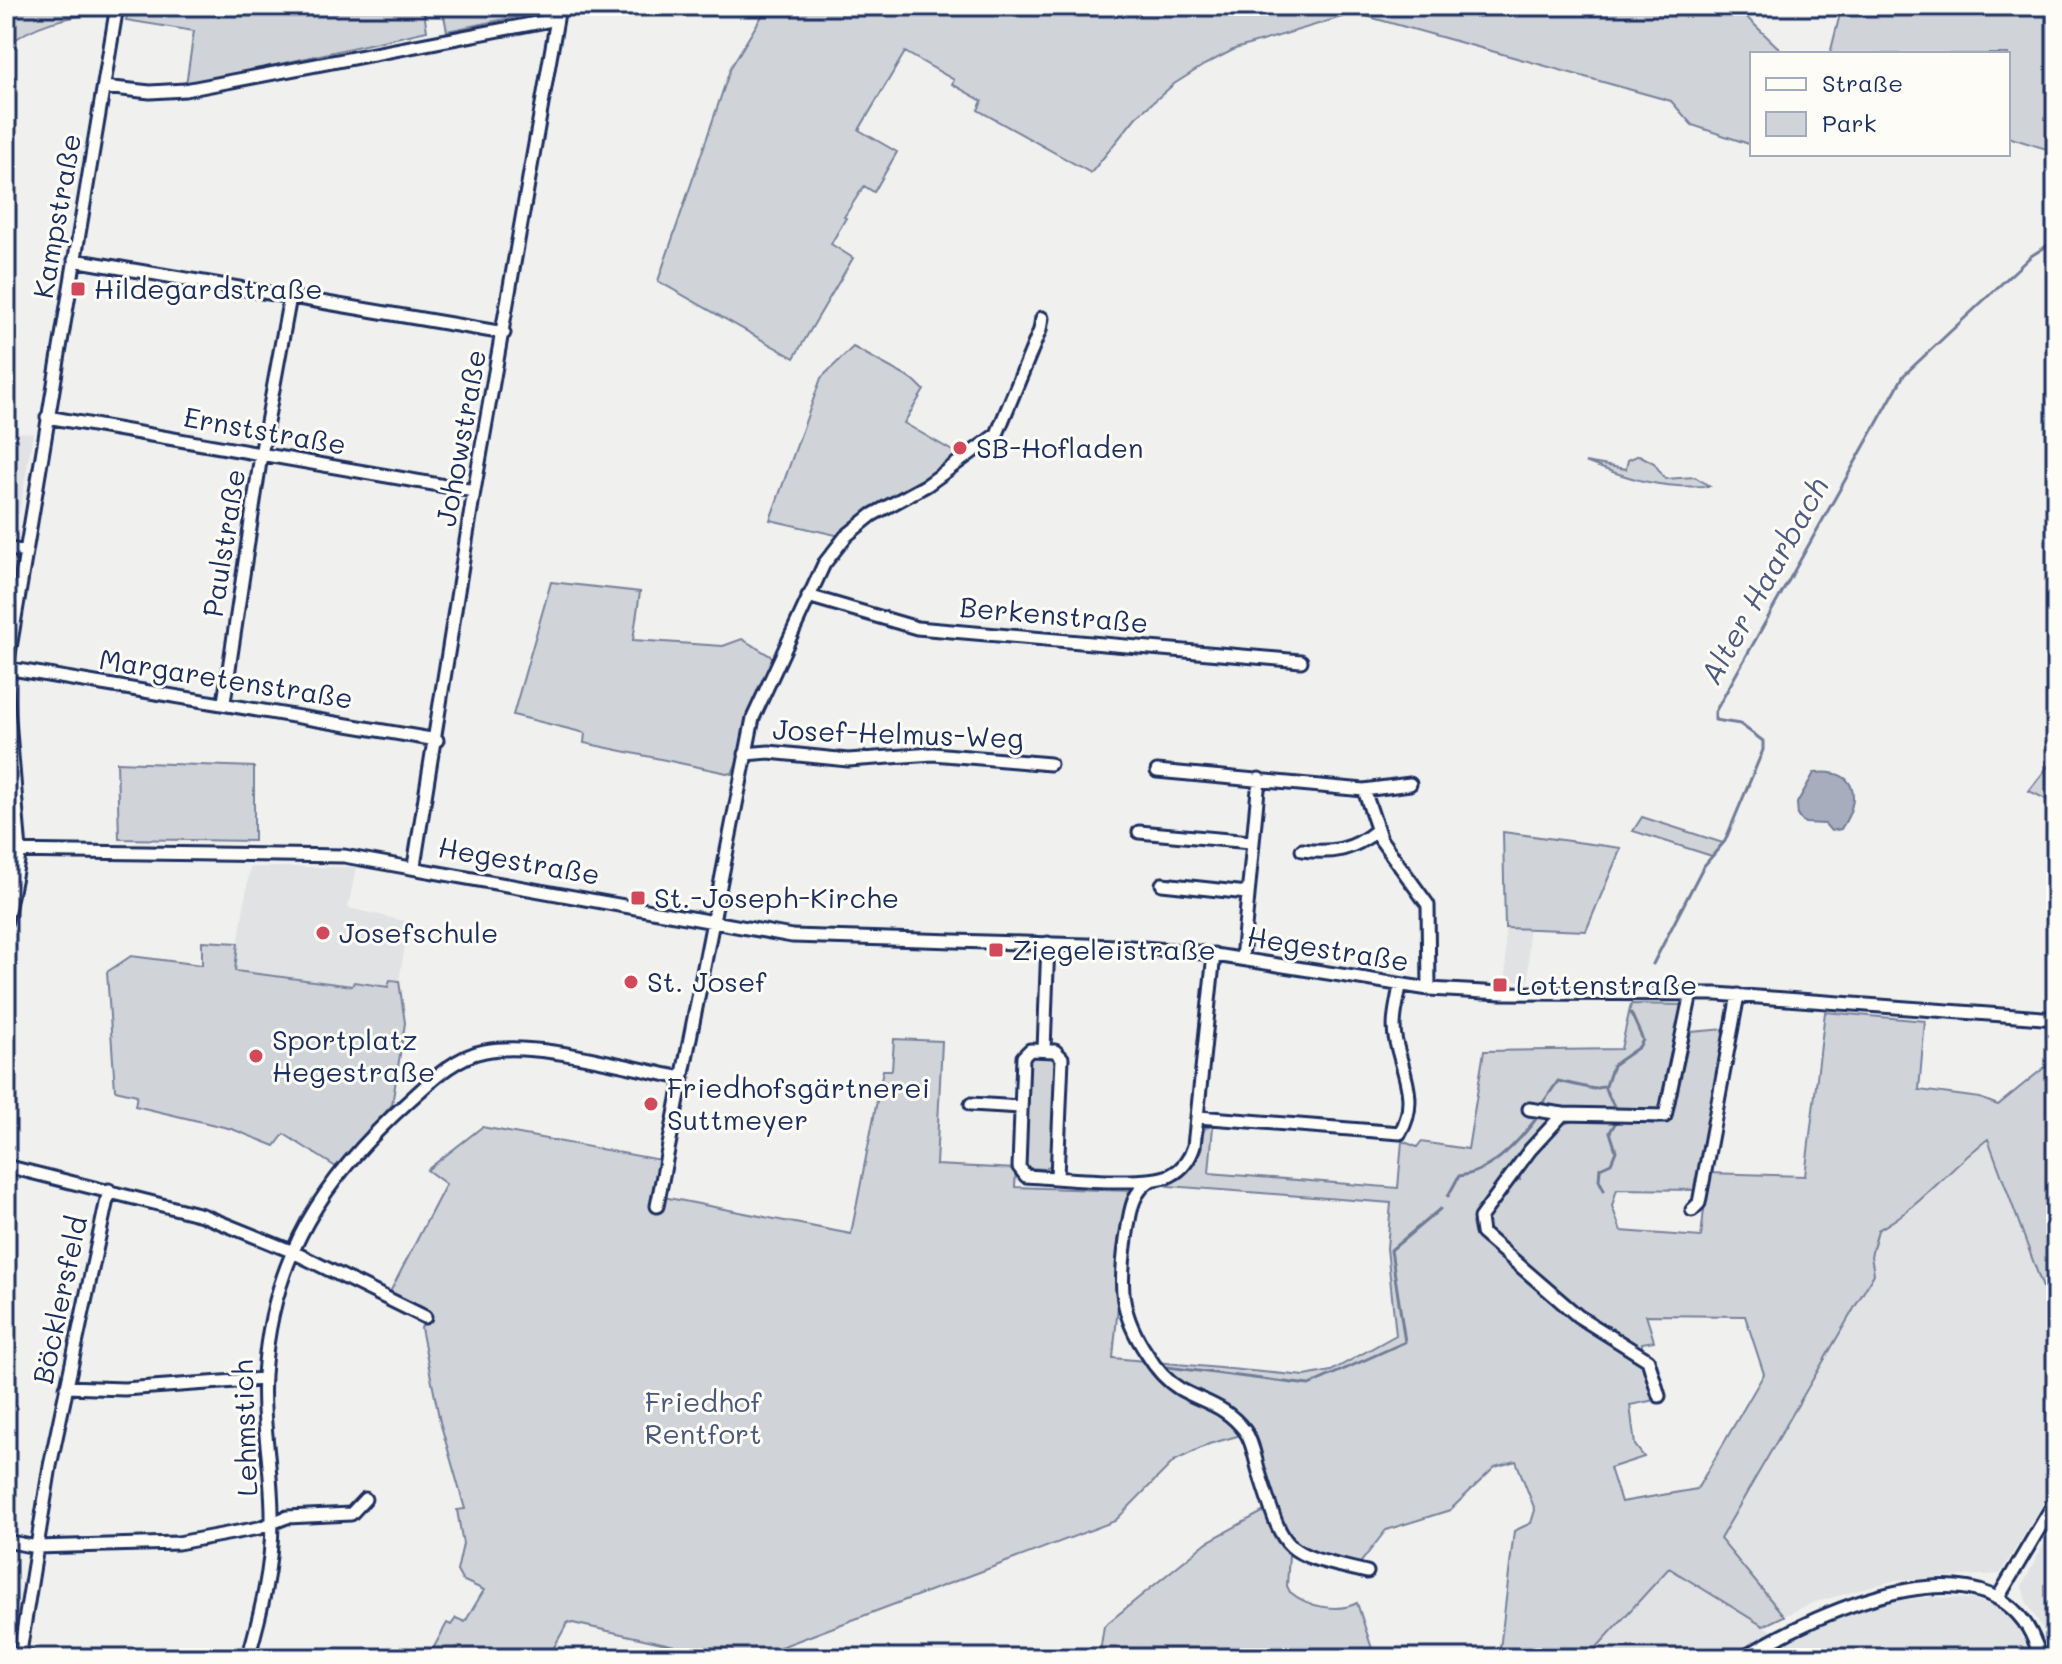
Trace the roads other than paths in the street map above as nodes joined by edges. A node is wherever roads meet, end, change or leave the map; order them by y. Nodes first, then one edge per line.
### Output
1 (117, 6) edge
2 (559, 6) edge
3 (557, 19) junction
4 (104, 87) junction
5 (74, 260) junction
6 (290, 297) junction
7 (1042, 318) dead end
8 (504, 333) junction
9 (47, 417) junction
10 (261, 455) junction
11 (474, 491) junction
12 (6, 548) edge
13 (25, 552) junction
14 (808, 596) junction
15 (1301, 661) dead end
16 (6, 670) edge
17 (6, 684) edge
18 (224, 702) junction
19 (437, 740) junction
20 (745, 754) junction
21 (1050, 764) dead end
22 (1157, 771) dead end
23 (1259, 779) junction
24 (1410, 784) dead end
25 (1364, 790) junction
26 (1139, 832) dead end
27 (1378, 836) junction
28 (1251, 842) junction
29 (1302, 850) dead end
30 (6, 851) edge
31 (20, 851) junction
32 (414, 866) junction
33 (1162, 884) dead end
34 (1247, 893) junction
35 (6, 921) edge
36 (713, 921) junction
37 (1048, 943) junction
38 (1214, 954) junction
39 (1242, 959) junction
40 (1400, 986) junction
41 (1429, 989) junction
42 (1691, 993) junction
43 (1738, 995) junction
44 (2056, 1019) edge
45 (1044, 1050) junction
46 (683, 1078) junction
47 (971, 1104) dead end
48 (1021, 1107) junction
49 (1529, 1109) dead end
50 (1563, 1114) junction
51 (1198, 1117) junction
52 (6, 1166) edge
53 (1057, 1177) junction
54 (1151, 1180) junction
55 (109, 1190) junction
56 (657, 1206) dead end
57 (1692, 1210) dead end
58 (291, 1251) junction
59 (425, 1317) dead end
60 (264, 1379) junction
61 (66, 1387) junction
62 (1659, 1396) dead end
63 (365, 1499) dead end
64 (2056, 1500) edge
65 (272, 1520) junction
66 (6, 1541) edge
67 (36, 1547) junction
68 (1367, 1572) dead end
69 (1999, 1596) junction
70 (24, 1657) edge
71 (248, 1658) edge
72 (1743, 1658) edge
73 (2040, 1658) edge

1 - 4 street, Kampstraße
2 - 3 street, Johowstraße
3 - 4 street
3 - 8 street, Johowstraße
4 - 5 street, Kampstraße
5 - 6 street
5 - 9 street, Kampstraße
6 - 8 street
6 - 10 street, Paulstraße
7 - 14 street
8 - 11 street, Johowstraße
9 - 10 street, Ernststraße
9 - 13 street, Kampstraße
10 - 11 street, Ernststraße
10 - 18 street, Paulstraße
11 - 19 street, Johowstraße
12 - 13 street
13 - 16 street, Kampstraße
14 - 15 street, Berkenstraße
14 - 20 street
16 - 18 street, Margaretenstraße
17 - 31 street
18 - 19 street, Margaretenstraße
19 - 32 street, Johowstraße
20 - 21 street, Josef-Helmus-Weg
20 - 36 street
22 - 23 street
23 - 25 street
23 - 28 street
24 - 25 street
25 - 27 street
26 - 28 street
27 - 29 street
27 - 41 street
28 - 34 street
30 - 31 street, Hegestraße
31 - 32 street, Hegestraße
31 - 35 street
32 - 36 street, Hegestraße
33 - 34 street
34 - 39 street
36 - 37 street, Hegestraße
36 - 46 street
37 - 38 street, Hegestraße
37 - 45 street
38 - 39 street, Hegestraße
38 - 51 street
39 - 40 street, Hegestraße
40 - 41 street, Hegestraße
40 - 51 street
41 - 42 street, Hegestraße
42 - 43 street, Hegestraße
42 - 50 street
43 - 44 street, Hegestraße
43 - 57 street
45 - 48 street
45 - 53 street
46 - 56 street
46 - 58 street, Lehmstich
47 - 48 street
48 - 53 street
49 - 50 street
50 - 62 street
51 - 54 street
52 - 55 street
53 - 54 street
54 - 68 street
55 - 58 street
55 - 61 street, Böcklersfeld
58 - 59 street
58 - 60 street, Lehmstich
60 - 61 street
60 - 65 street, Lehmstich
61 - 67 street, Böcklersfeld
63 - 65 street
64 - 69 street
65 - 67 street
65 - 71 street, Lehmstich
66 - 67 street
67 - 70 street, Böcklersfeld
69 - 72 street
69 - 73 street

